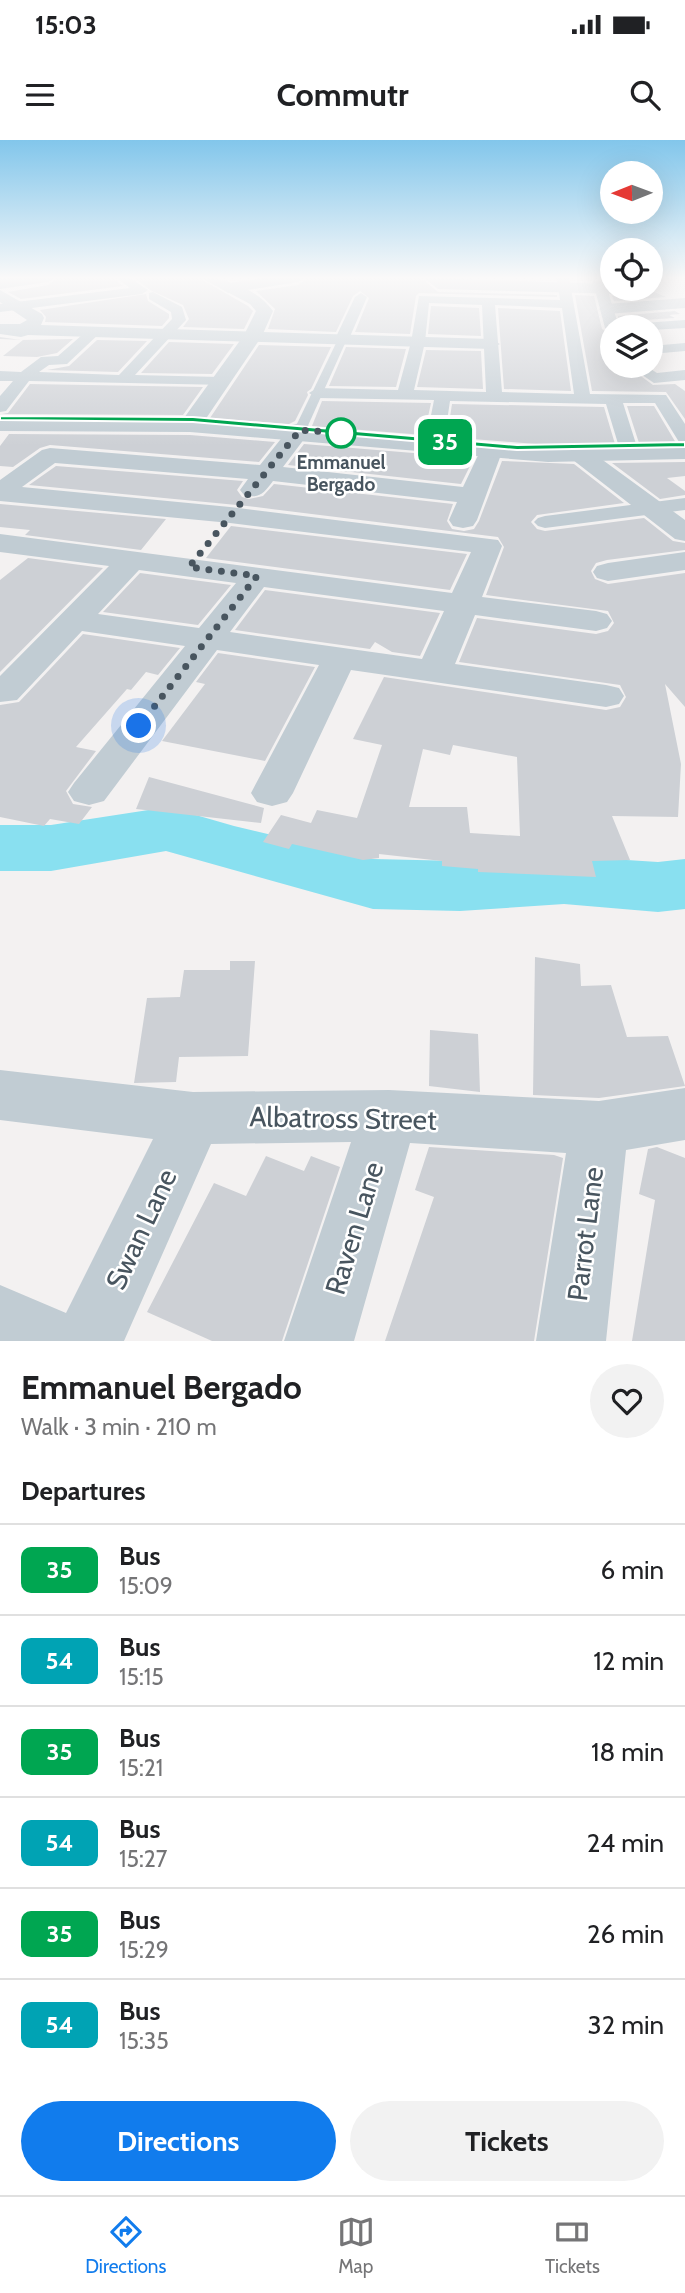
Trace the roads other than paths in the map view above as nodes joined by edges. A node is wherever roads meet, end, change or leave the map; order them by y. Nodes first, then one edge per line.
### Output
1 (17, 334) edge
2 (90, 334) edge
3 (165, 334) edge
4 (167, 334) edge
5 (344, 334) edge
6 (419, 334) edge
7 (490, 334) edge
8 (571, 334) edge
9 (254, 336) junction
10 (342, 339) junction
11 (418, 342) junction
12 (491, 344) junction
13 (0, 347) edge
14 (685, 347) edge
15 (663, 349) edge
16 (685, 375) edge
17 (0, 376) edge
18 (24, 377) junction
19 (663, 377) edge
20 (122, 380) junction
21 (221, 382) junction
22 (317, 393) junction
23 (405, 396) junction
24 (443, 397) junction
25 (494, 398) junction
26 (613, 398) junction
27 (583, 400) junction
28 (685, 405) edge
29 (0, 407) edge
30 (666, 407) junction
31 (0, 419) edge
32 (192, 422) junction
33 (0, 424) edge
34 (298, 432) junction
35 (685, 438) edge
36 (435, 441) junction
37 (685, 445) edge
38 (628, 447) junction
39 (490, 452) junction
40 (685, 452) edge
41 (581, 455) junction
42 (267, 473) junction
43 (0, 493) edge
44 (472, 496) junction
45 (685, 504) edge
46 (652, 508) junction
47 (545, 522) dead end
48 (685, 533) edge
49 (210, 541) junction
50 (455, 542) junction
51 (7, 551) edge
52 (132, 560) junction
53 (685, 561) edge
54 (608, 572) dead end
55 (257, 576) junction
56 (462, 603) junction
57 (74, 620) junction
58 (596, 621) dead end
59 (207, 639) junction
60 (340, 658) junction
61 (434, 672) junction
62 (4, 692) dead end
63 (606, 696) dead end
64 (89, 792) dead end
65 (272, 793) dead end
66 (0, 1096) edge
67 (685, 1114) edge
68 (389, 1116) junction
69 (193, 1118) junction
70 (599, 1128) junction
71 (0, 1319) edge
72 (50, 1341) edge
73 (89, 1341) edge
74 (319, 1341) edge
75 (571, 1341) edge

1 - 13 street
2 - 18 street
3 - 20 street
4 - 9 street
5 - 10 street
6 - 11 street
7 - 12 street
8 - 27 street
9 - 10 street
9 - 21 street
10 - 11 street
10 - 22 lane
11 - 12 street
11 - 23 street
12 - 25 street
14 - 15 street
16 - 19 street
17 - 18 street
18 - 20 street
18 - 29 street
20 - 21 street
21 - 32 street
22 - 23 street
22 - 34 lane
23 - 24 street
24 - 25 street
24 - 36 street
25 - 27 street
26 - 27 street
26 - 30 street
26 - 38 street
28 - 30 street
30 - 35 street
31 - 32 street
32 - 33 street
32 - 34 street
34 - 36 street
34 - 39 street
34 - 42 street
36 - 38 street
37 - 38 street
39 - 41 street
39 - 44 street
40 - 41 street
41 - 46 street
42 - 43 street
42 - 44 street
42 - 49 street
43 - 49 street
44 - 50 street
45 - 46 street
46 - 47 street
46 - 48 street
49 - 50 street
49 - 52 street
49 - 55 street
50 - 56 street
51 - 52 street
52 - 57 street
53 - 54 street
55 - 56 street
55 - 59 street
56 - 58 street
56 - 61 street
57 - 59 street
57 - 62 street
59 - 60 street
59 - 64 street
60 - 61 street
60 - 65 street
61 - 63 street
66 - 69 street, Albatross Street
67 - 70 street, Albatross Street
68 - 69 street, Albatross Street
68 - 70 street, Albatross Street
68 - 74 street, Raven Lane
69 - 73 street, Swan Lane
70 - 75 street, Parrot Lane
71 - 72 street

